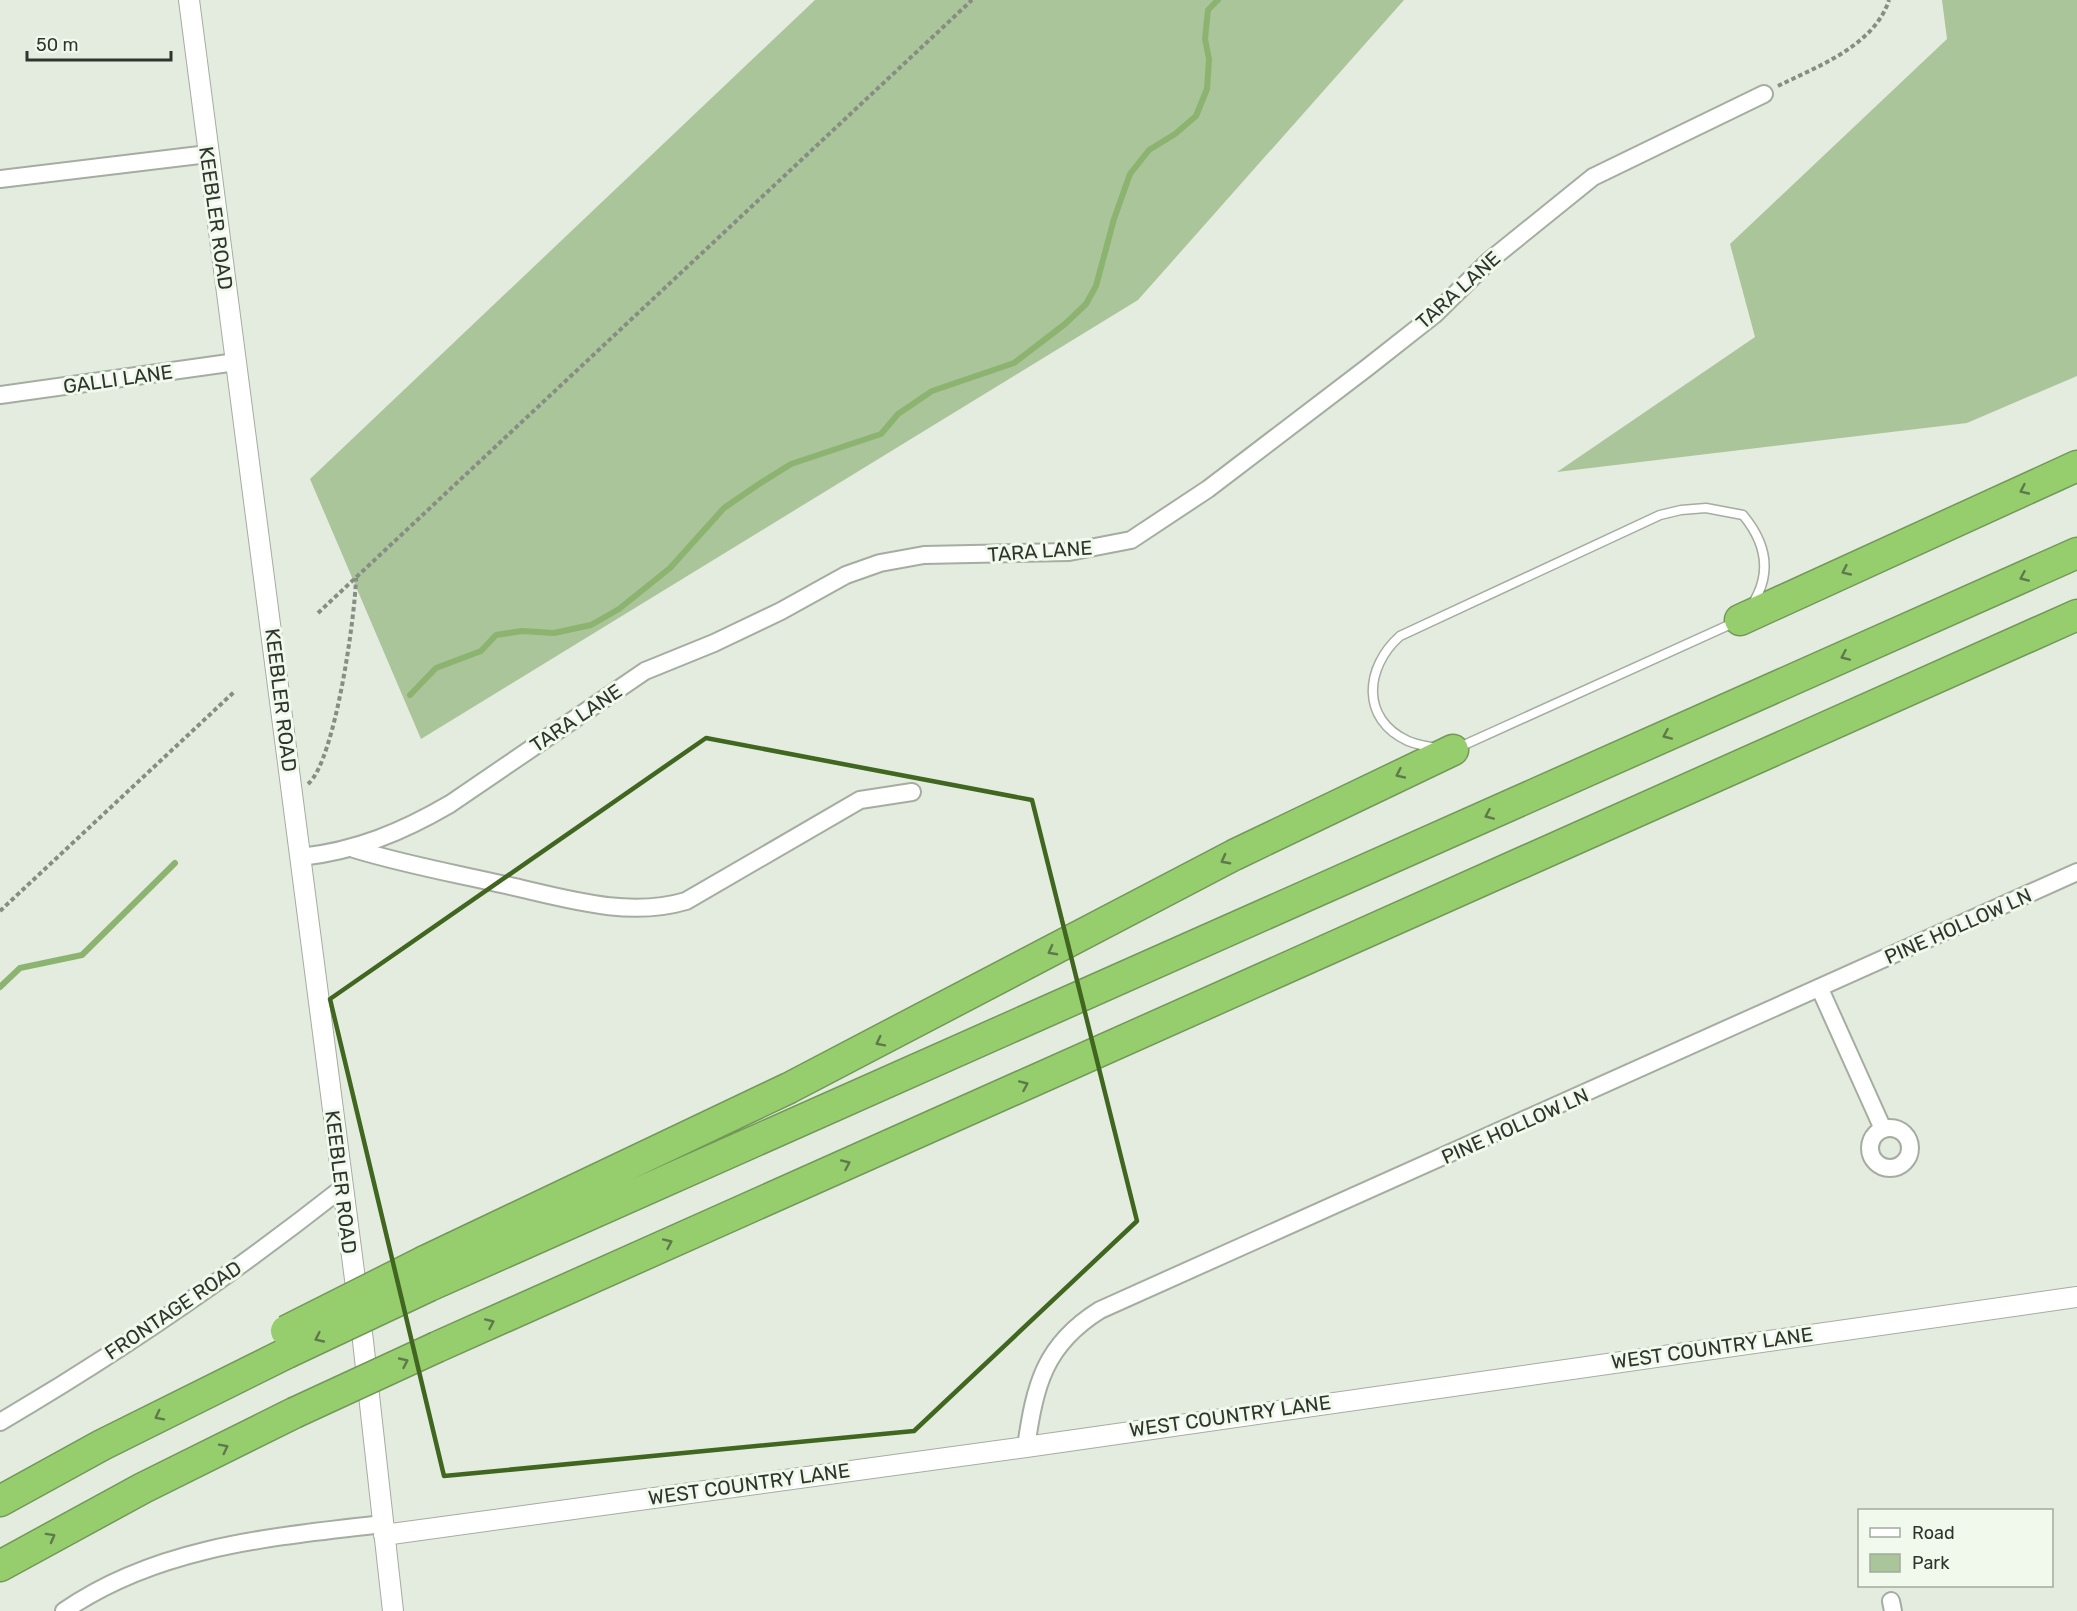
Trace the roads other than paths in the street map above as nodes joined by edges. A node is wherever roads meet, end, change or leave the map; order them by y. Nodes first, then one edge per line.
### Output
1 (189, 0) edge
2 (1764, 93) road end
3 (208, 154) junction
4 (0, 179) edge
5 (236, 362) junction
6 (0, 395) edge
7 (2077, 466) edge
8 (2077, 553) edge
9 (2077, 615) edge
10 (1740, 620) junction
11 (1453, 750) junction
12 (912, 792) dead end
13 (354, 849) junction
14 (301, 857) junction
15 (2077, 872) edge
16 (1820, 989) junction
17 (1883, 1129) dead end
18 (341, 1189) junction
19 (427, 1274) junction
20 (2077, 1296) edge
21 (0, 1422) edge
22 (1026, 1446) junction
23 (0, 1501) edge
24 (383, 1529) junction
25 (0, 1566) edge
26 (64, 1611) edge
27 (393, 1611) edge

1 - 3 street, KEEBLER ROAD
2 - 13 street, TARA LANE
3 - 4 street
3 - 5 street, KEEBLER ROAD
5 - 6 street, GALLI LANE
5 - 14 street, KEEBLER ROAD
7 -> 10 highway
8 -> 19 highway
25 -> 9 highway, bridge
10 - 11 lane
10 - 11 lane
11 -> 19 highway
12 - 13 street, TARA LANE
13 - 14 street, TARA LANE
14 - 18 street, KEEBLER ROAD
15 - 16 street, PINE HOLLOW LN
16 - 17 street
16 - 22 street, PINE HOLLOW LN
18 - 21 street, FRONTAGE ROAD
18 - 24 street, KEEBLER ROAD
19 -> 23 highway, bridge
20 - 22 street, WEST COUNTRY LANE
22 - 24 street, WEST COUNTRY LANE
24 - 26 street, WEST COUNTRY LANE
24 - 27 street, KEEBLER ROAD

